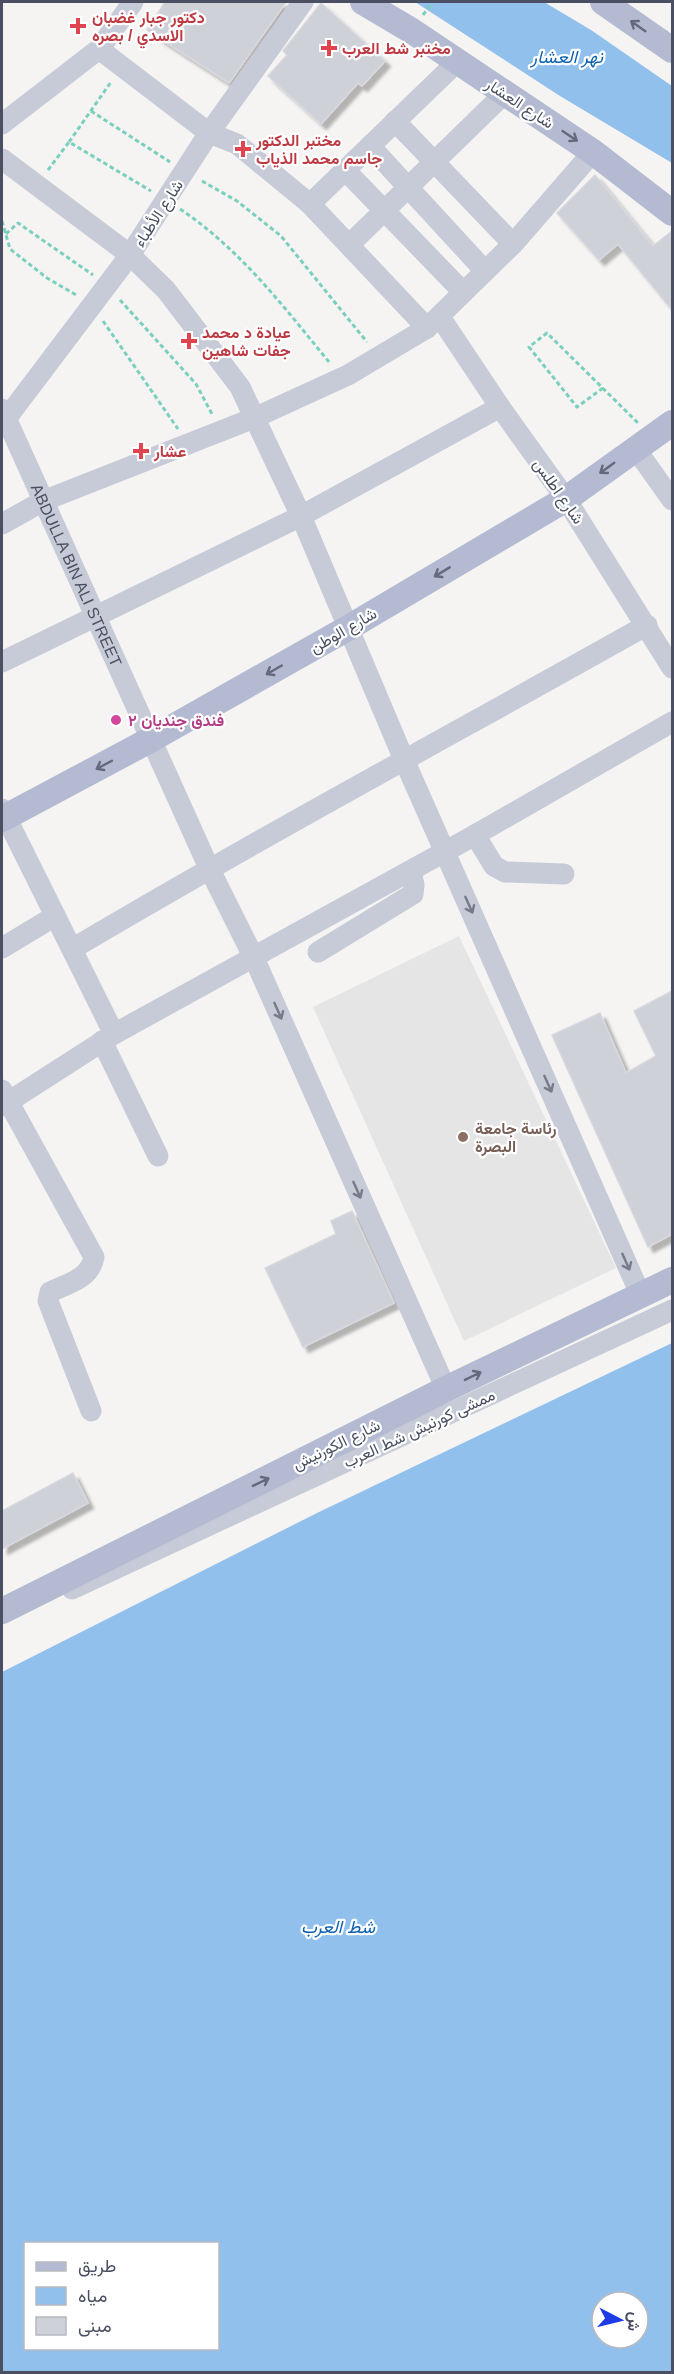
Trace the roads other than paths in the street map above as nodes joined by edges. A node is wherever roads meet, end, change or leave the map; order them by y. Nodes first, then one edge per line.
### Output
1 (133, 2) edge
2 (303, 2) edge
3 (363, 2) edge
4 (603, 2) edge
5 (99, 49) junction
6 (672, 50) edge
7 (457, 62) junction
8 (505, 93) junction
9 (395, 121) junction
10 (2, 124) edge
11 (209, 133) junction
12 (370, 146) junction
13 (593, 152) junction
14 (2, 159) edge
15 (435, 163) junction
16 (346, 171) junction
17 (408, 188) junction
18 (310, 204) junction
19 (386, 212) junction
20 (672, 213) edge
21 (350, 244) junction
22 (513, 244) junction
23 (130, 255) junction
24 (485, 271) junction
25 (463, 292) junction
26 (433, 322) junction
27 (500, 407) junction
28 (4, 414) edge
29 (254, 418) junction
30 (653, 436) edge
31 (566, 499) junction
32 (672, 500) edge
33 (43, 501) junction
34 (301, 516) junction
35 (2, 524) edge
36 (95, 617) junction
37 (647, 626) junction
38 (348, 628) junction
39 (2, 662) edge
40 (672, 668) edge
41 (672, 722) edge
42 (150, 740) junction
43 (405, 762) junction
44 (3, 815) edge
45 (475, 836) junction
46 (446, 852) junction
47 (209, 868) junction
48 (411, 871) junction
49 (564, 874) dead end
50 (55, 916) junction
51 (2, 948) edge
52 (72, 949) junction
53 (318, 952) dead end
54 (254, 958) junction
55 (108, 1037) junction
56 (4, 1099) edge
57 (158, 1156) dead end
58 (672, 1280) edge
59 (641, 1296) junction
60 (672, 1310) edge
61 (446, 1389) junction
62 (91, 1411) dead end
63 (2, 1611) edge
64 (2, 1622) edge

1 - 5 street
2 - 11 street, شارع الأطباء
3 - 7 main road, شارع العشار
6 -> 4 main road
5 - 10 street
5 - 11 street, شارع اطلس
7 - 8 main road, شارع العشار
7 - 9 street
8 -> 13 main road, شارع العشار
8 - 15 street
9 - 12 street
9 - 15 street
11 - 18 street, شارع اطلس
11 - 23 street, شارع الأطباء
12 - 16 street
12 - 17 street
13 - 20 main road, شارع العشار
13 - 22 street
14 - 23 street
15 - 17 street
15 - 22 street
16 - 18 street
16 - 19 street
17 - 19 street
17 - 24 street
18 - 21 street, شارع اطلس
19 - 21 street
19 - 25 street
21 - 26 street, شارع اطلس
22 - 24 street
23 - 28 street, شارع الأطباء
23 - 29 street
24 - 25 street
25 - 26 street
26 - 27 street, شارع اطلس
26 - 29 street
27 - 31 street, شارع اطلس
27 - 34 street
28 - 33 street, ABDULLA BIN ALI STREET
29 - 33 street
29 - 34 street
30 -> 31 main road, شارع الوطن
30 - 32 street
31 - 37 street, شارع اطلس
31 -> 38 main road, شارع الوطن
33 - 35 street
33 - 36 street, ABDULLA BIN ALI STREET
34 - 36 street
34 - 38 street
36 - 39 street
36 - 42 street, ABDULLA BIN ALI STREET
37 - 40 street, شارع اطلس
37 - 43 street
38 -> 42 main road, شارع الوطن
38 - 43 street
41 - 45 street
42 -> 44 main road, شارع الوطن
42 - 47 street, ABDULLA BIN ALI STREET
43 - 46 street
43 - 47 street
44 - 50 street
45 - 46 street
45 - 49 street
46 - 48 street
46 -> 59 street
47 - 52 street
47 - 54 street, ABDULLA BIN ALI STREET
48 - 53 street
48 - 54 street
50 - 51 street
50 - 52 street
52 - 55 street
54 - 55 street
54 -> 61 street, ABDULLA BIN ALI STREET
55 - 56 street
55 - 57 street
56 - 62 street
58 - 59 main road, شارع الكورنيش
61 -> 59 main road, شارع الكورنيش
60 - 64 street, ممشى كورنيش شط العرب
63 -> 61 main road, شارع الكورنيش

